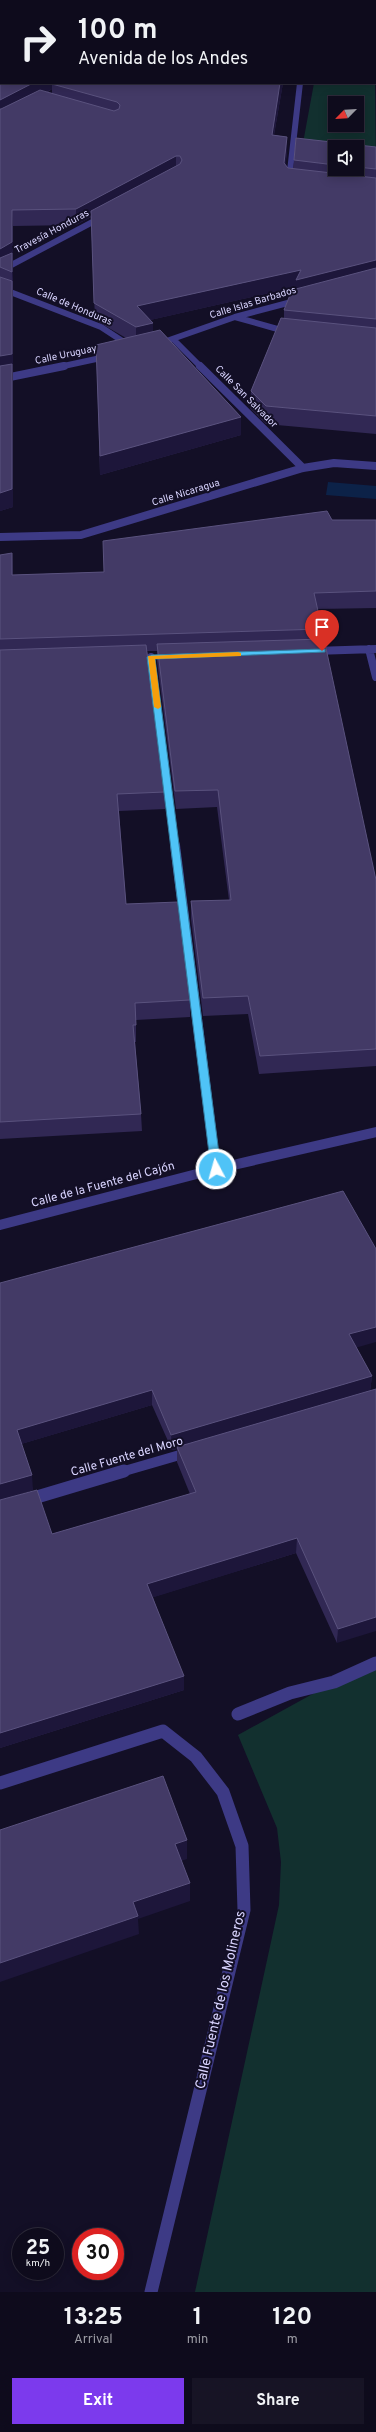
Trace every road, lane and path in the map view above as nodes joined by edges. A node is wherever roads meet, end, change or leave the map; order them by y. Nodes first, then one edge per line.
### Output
1 (300, 84) edge
2 (295, 181) edge
3 (109, 213) edge
4 (0, 271) edge
5 (0, 288) edge
6 (309, 297) edge
7 (235, 317) junction
8 (293, 333) edge
9 (174, 340) junction
10 (152, 346) edge
11 (137, 350) joint
12 (0, 379) edge
13 (376, 466) edge
14 (303, 468) junction
15 (0, 537) edge
16 (373, 649) edge
17 (307, 652) edge
18 (151, 657) dead end
19 (376, 677) edge
20 (376, 1132) edge
21 (216, 1169) junction
22 (0, 1225) edge
23 (203, 1448) edge
24 (0, 1508) edge
25 (376, 1663) edge
26 (238, 1714) dead end
27 (0, 1783) edge
28 (151, 2292) edge

1 - 2 street
3 - 4 street, Travesía Honduras
5 - 11 street, Calle de Honduras
6 - 7 street, Calle Islas Barbados
7 - 8 street
7 - 9 street, Calle Islas Barbados
9 - 10 street, Calle Islas Barbados
9 - 14 street, Calle San Salvador
11 - 12 street, Calle Uruguay
13 - 14 street, Calle Nicaragua
14 - 15 street, Calle Nicaragua
16 - 17 street
16 - 19 street
18 - 21 street
20 - 21 street, Calle de la Fuente del Cajón
21 - 22 street, Calle de la Fuente del Cajón
23 - 24 street, Calle Fuente del Moro
25 - 26 street
27 - 28 street, Calle Fuente de los Molineros

